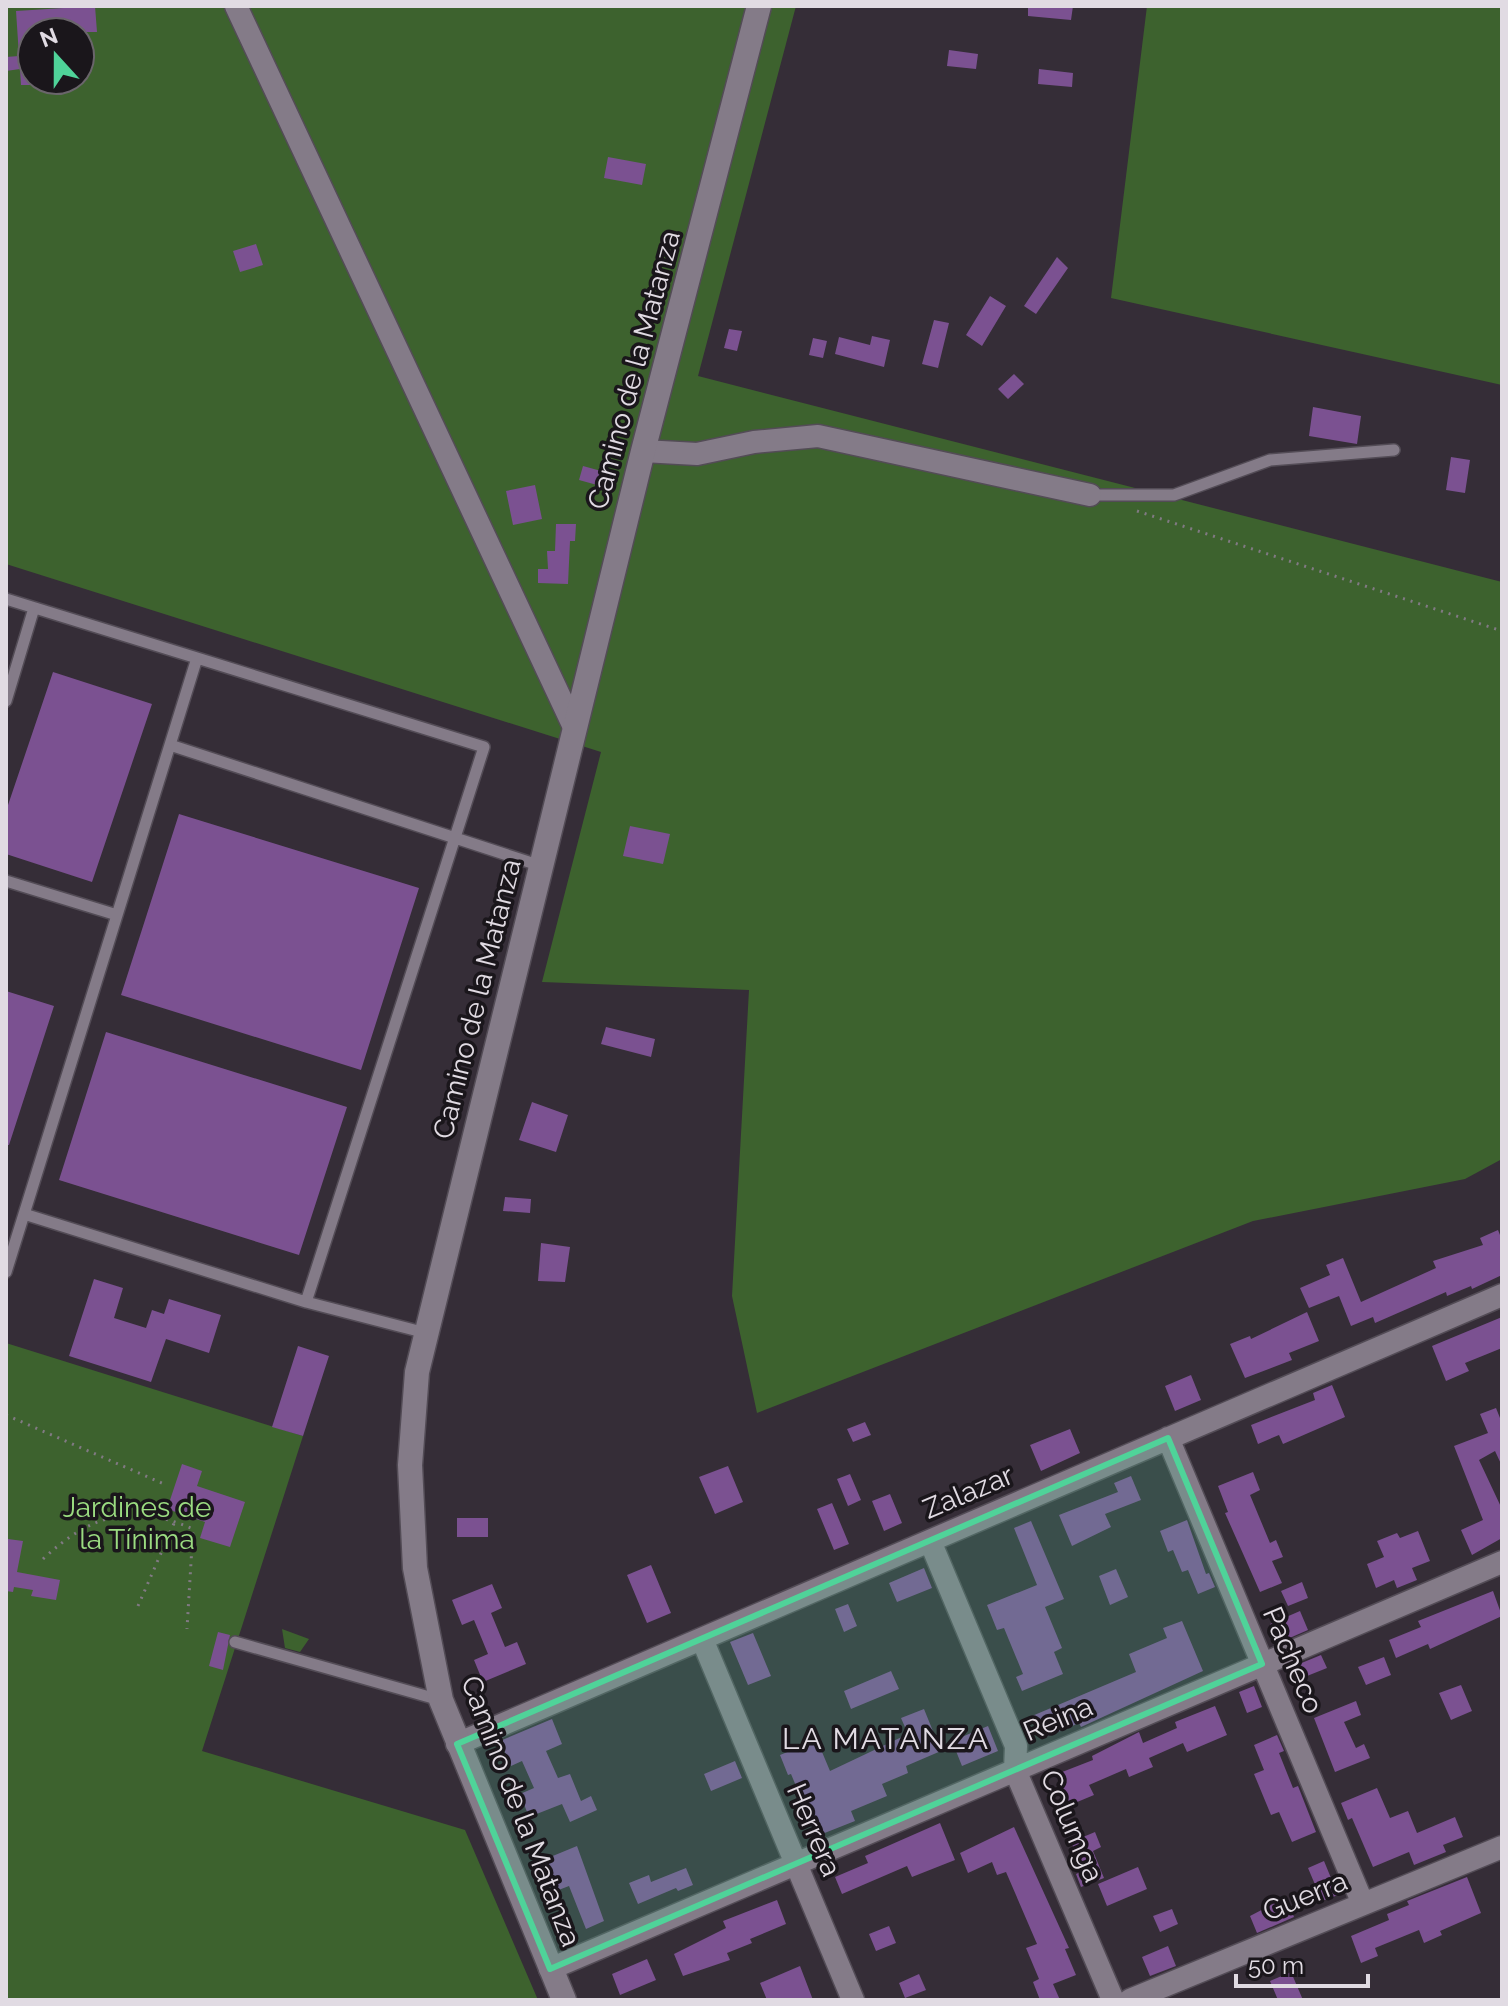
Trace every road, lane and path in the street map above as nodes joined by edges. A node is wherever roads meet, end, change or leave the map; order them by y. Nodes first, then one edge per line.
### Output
1 (236, 6) edge
2 (759, 6) edge
3 (1394, 450) dead end
4 (643, 451) junction
5 (1090, 495) joint
6 (1134, 510) dead end
7 (6, 599) edge
8 (34, 608) junction
9 (1502, 631) edge
10 (197, 658) junction
11 (6, 701) edge
12 (574, 727) junction
13 (170, 745) junction
14 (454, 839) junction
15 (541, 866) junction
16 (6, 881) edge
17 (117, 915) junction
18 (24, 1214) junction
19 (6, 1272) edge
20 (1502, 1295) edge
21 (306, 1302) junction
22 (426, 1333) junction
23 (6, 1415) edge
24 (1168, 1438) junction
25 (164, 1484) dead end
26 (175, 1521) junction
27 (930, 1541) junction
28 (43, 1559) dead end
29 (1502, 1562) edge
30 (138, 1606) dead end
31 (187, 1629) dead end
32 (702, 1639) junction
33 (235, 1642) dead end
34 (1262, 1664) junction
35 (441, 1700) junction
36 (457, 1744) junction
37 (1015, 1770) junction
38 (1502, 1847) edge
39 (796, 1864) junction
40 (1363, 1904) junction
41 (550, 1969) junction
42 (564, 2000) edge
43 (853, 2000) edge
44 (1113, 2000) edge
45 (1130, 2000) edge

1 - 12 street
2 - 4 street, Camino de la Matanza
3 - 5 lane
4 - 5 street
4 - 12 street, Camino de la Matanza
6 - 9 path
7 - 8 lane
8 - 10 lane
8 - 11 lane
10 - 13 lane
10 - 14 lane
12 - 15 street, Camino de la Matanza
13 - 14 lane
13 - 17 lane
14 - 15 lane
14 - 21 lane
15 - 22 street, Camino de la Matanza
16 - 17 lane
17 - 18 lane
18 - 19 lane
18 - 21 lane
20 - 24 street, Zalazar
21 - 22 lane
22 - 35 street, Camino de la Matanza
23 - 25 path
24 - 27 street, Zalazar
24 - 34 street, Pacheco
26 - 28 path
26 - 30 path
26 - 31 path
27 - 32 street, Zalazar
27 - 37 street, Columga
29 - 34 street, Reina
32 - 36 street, Zalazar
32 - 39 street, Herrera
33 - 35 lane
34 - 37 street, Reina
34 - 40 street, Pacheco
35 - 36 street, Camino de la Matanza
36 - 41 street, Camino de la Matanza
37 - 39 street, Reina
37 - 44 street, Columga
38 - 40 street, Guerra
39 - 41 street, Reina
39 - 43 street, Herrera
40 - 45 street, Guerra
41 - 42 street, Camino de la Matanza

